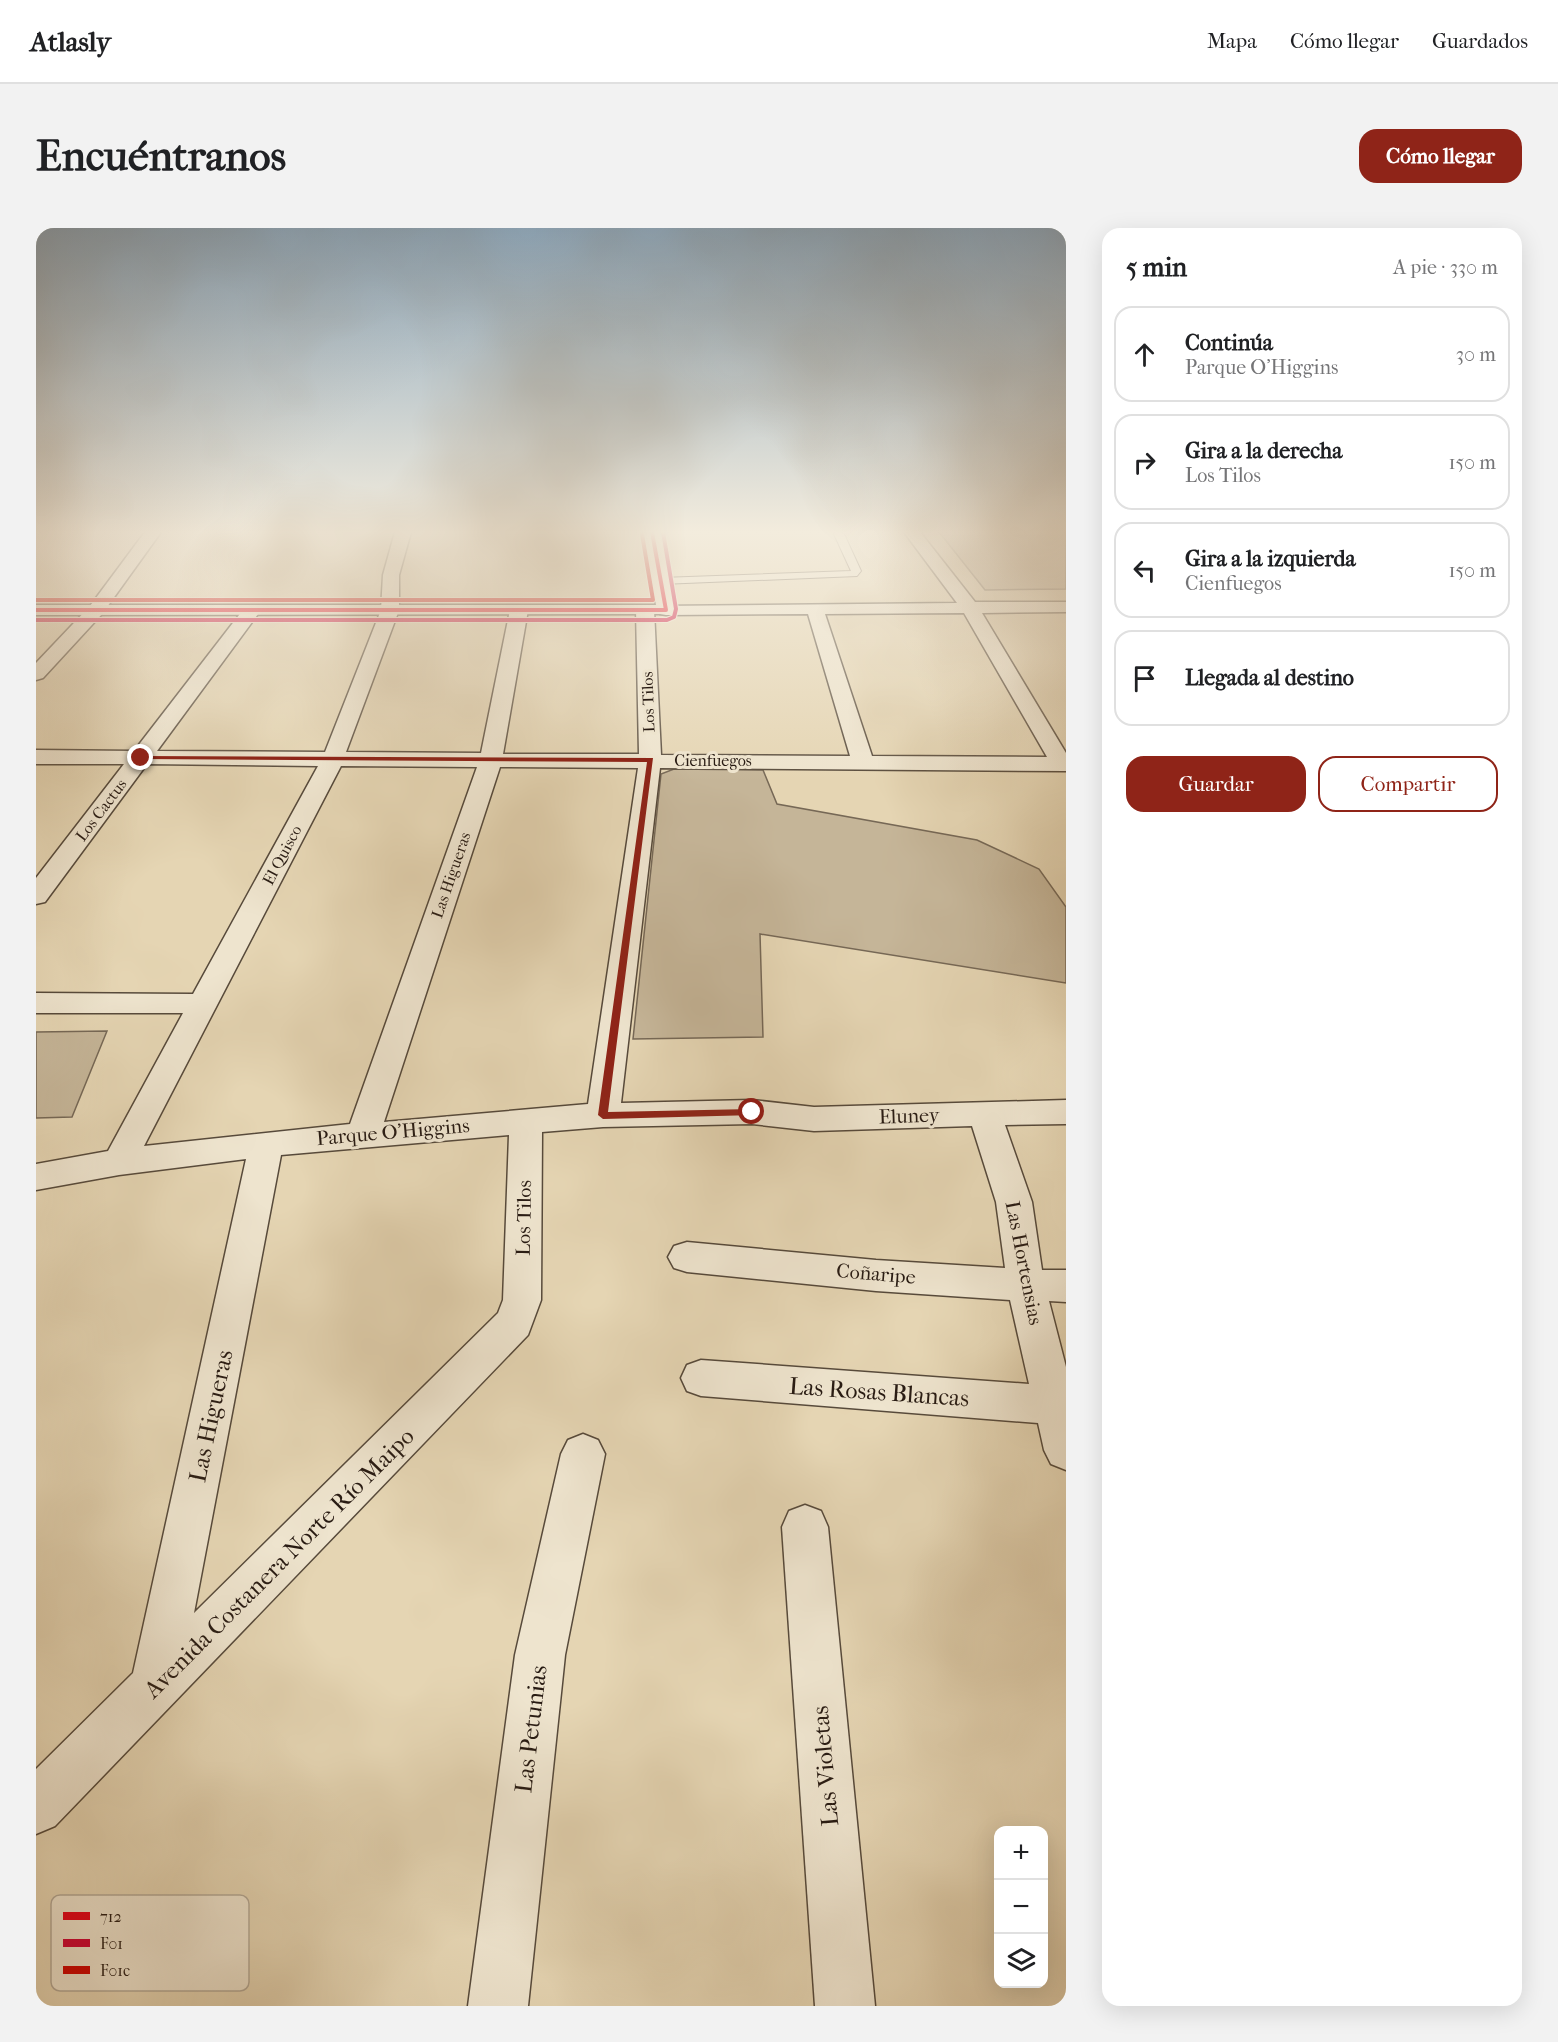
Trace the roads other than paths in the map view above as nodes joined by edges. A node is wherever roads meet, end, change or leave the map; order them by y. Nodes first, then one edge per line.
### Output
1 (91, 615) edge
2 (248, 615) edge
3 (388, 615) edge
4 (518, 615) edge
5 (655, 615) edge
6 (817, 615) edge
7 (974, 615) edge
8 (36, 674) edge
9 (36, 757) edge
10 (141, 758) junction
11 (333, 759) junction
12 (491, 759) junction
13 (650, 760) junction
14 (863, 762) junction
15 (1061, 768) edge
16 (36, 896) edge
17 (36, 1003) edge
18 (203, 1004) junction
19 (752, 1112) joint
20 (1066, 1112) edge
21 (984, 1113) junction
22 (603, 1115) junction
23 (526, 1121) junction
24 (363, 1135) junction
25 (266, 1144) junction
26 (119, 1162) junction
27 (36, 1177) edge
28 (687, 1257) dead end
29 (1026, 1286) junction
30 (1066, 1286) edge
31 (518, 1316) joint
32 (701, 1378) dead end
33 (1061, 1406) edge
34 (1066, 1450) edge
35 (583, 1454) dead end
36 (805, 1527) dead end
37 (155, 1688) junction
38 (36, 1807) edge
39 (498, 2006) edge
40 (845, 2006) edge

1 - 8 street
2 - 10 street, Los Cactus
3 - 11 street, El Quisco
4 - 12 street, Las Higueras
5 - 13 street, Los Tilos
6 - 14 street
7 - 15 street
9 - 10 street, Cienfuegos
10 - 11 street, Cienfuegos
10 - 16 street, Los Cactus
11 - 12 street, Cienfuegos
11 - 18 street, El Quisco
12 - 13 street, Cienfuegos
12 - 24 street, Las Higueras
13 - 14 street, Cienfuegos
13 - 22 street, Los Tilos
14 - 15 street, Cienfuegos
17 - 18 street
18 - 26 street, El Quisco
19 - 21 street, Eluney
19 - 22 street, Parque O'Higgins
20 - 21 street, Eluney
21 - 29 street, Las Hortensias
22 - 23 street, Parque O'Higgins
23 - 24 street, Parque O'Higgins
23 - 31 street, Los Tilos
24 - 25 street, Parque O'Higgins
25 - 26 street, Parque O'Higgins
25 - 37 street, Las Higueras
26 - 27 street, Parque O'Higgins
28 - 29 street, Coñaripe
29 - 30 street, Coñaripe
29 - 33 street, Las Hortensias
31 - 37 street, Avenida Costanera Norte Río Maipo
32 - 33 street, Las Rosas Blancas
33 - 34 street, Las Hortensias
35 - 39 street, Las Petunias
36 - 40 street, Las Violetas
37 - 38 street, Avenida Costanera Norte Río Maipo

